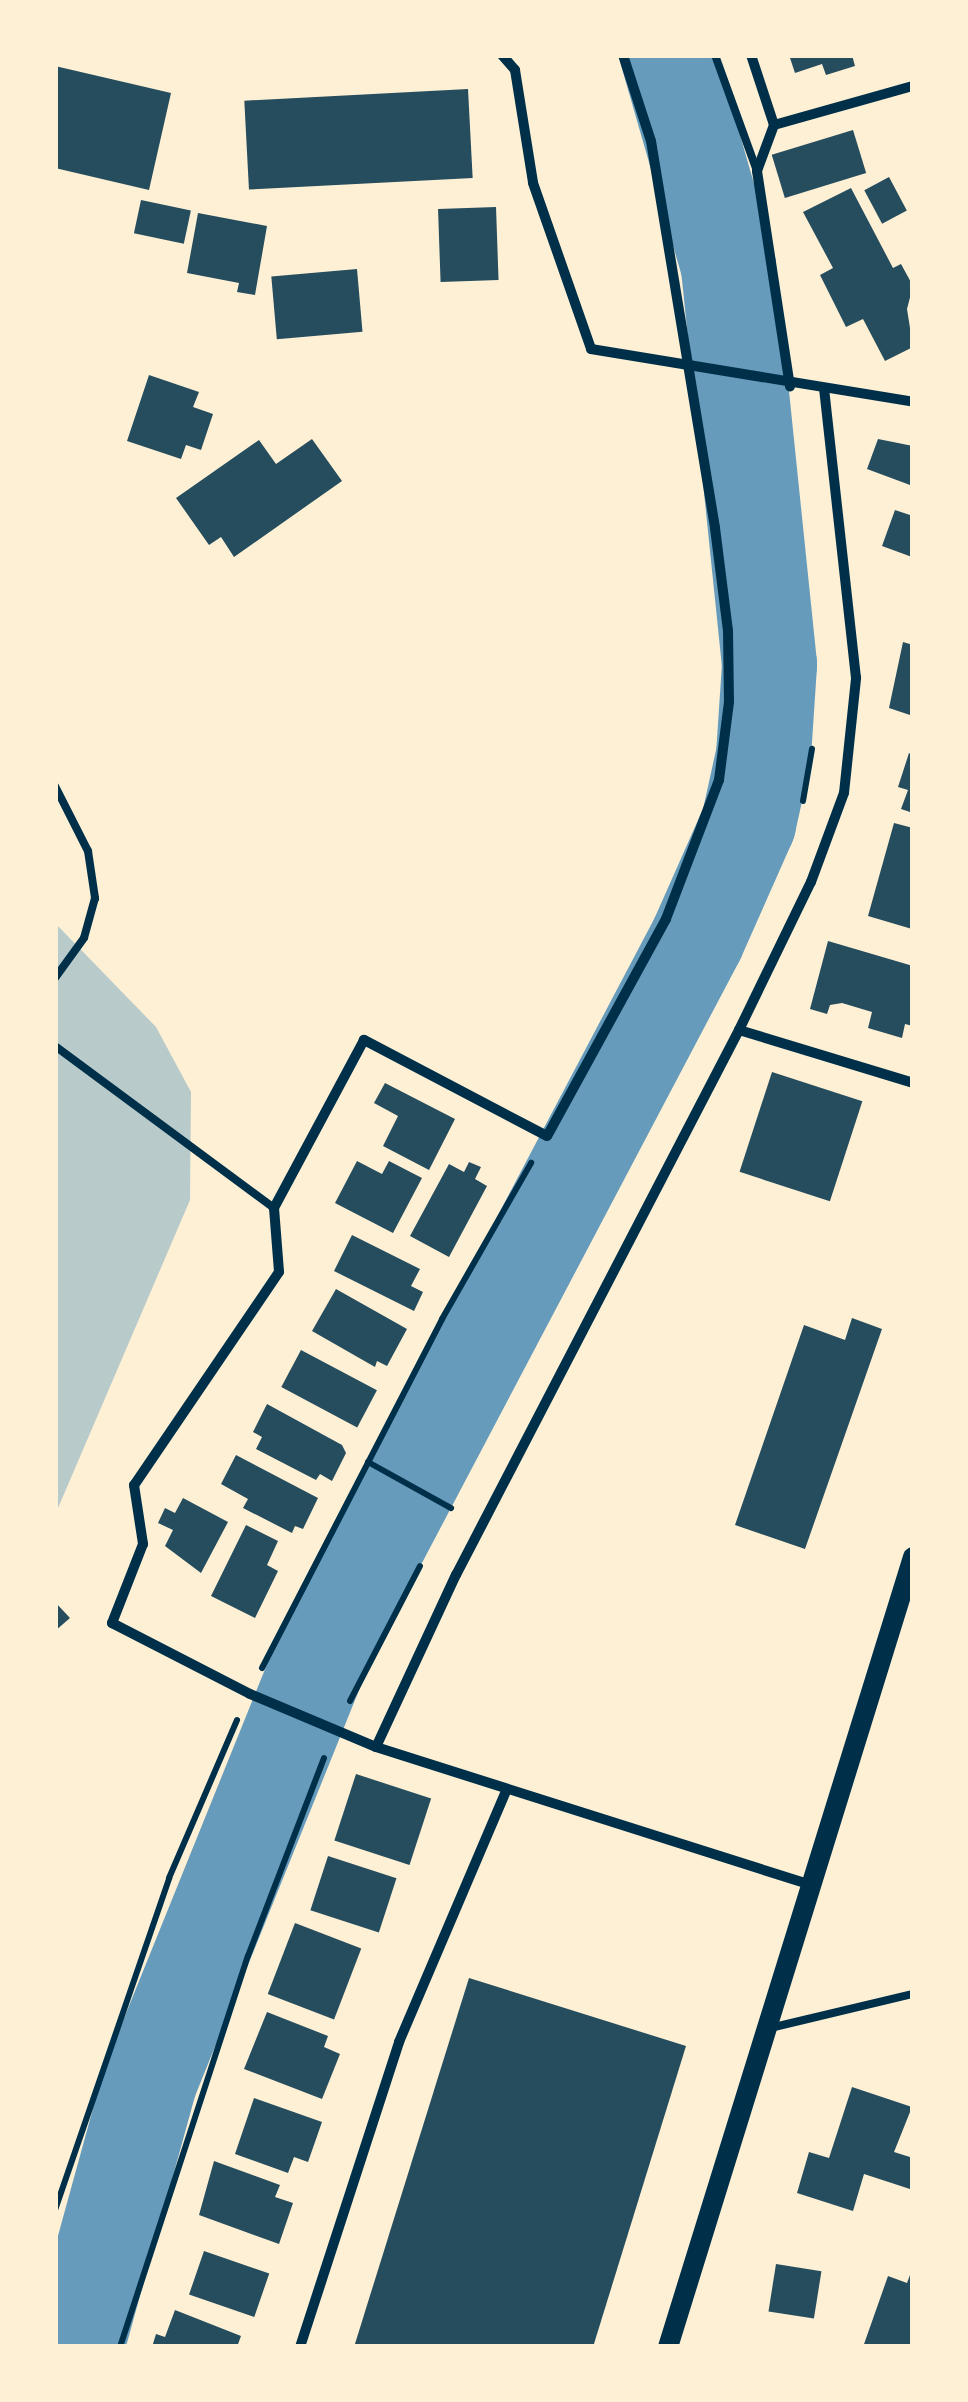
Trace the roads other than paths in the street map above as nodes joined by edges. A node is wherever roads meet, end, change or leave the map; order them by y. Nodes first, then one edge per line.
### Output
1 (502, 55) edge
2 (623, 55) edge
3 (715, 55) edge
4 (751, 55) edge
5 (913, 86) edge
6 (774, 124) junction
7 (757, 171) junction
8 (790, 386) junction
9 (824, 389) junction
10 (913, 402) edge
11 (55, 786) edge
12 (55, 978) edge
13 (739, 1030) junction
14 (55, 1046) edge
15 (913, 1083) edge
16 (274, 1208) junction
17 (913, 1557) edge
18 (376, 1748) junction
19 (507, 1789) junction
20 (810, 1885) junction
21 (913, 1994) edge
22 (766, 2029) junction
23 (300, 2347) edge
24 (668, 2347) edge

1 - 8 street
2 - 16 street
3 - 7 lane
4 - 6 street
5 - 6 street
6 - 7 street
7 - 8 street
8 - 9 street
9 - 10 street
9 - 13 street
11 - 12 lane
13 - 15 street
13 - 18 street
14 - 16 lane
16 - 18 street
17 - 20 main road
18 - 19 street
19 - 20 street
19 - 23 street
20 - 22 main road
21 - 22 lane
22 - 24 main road

